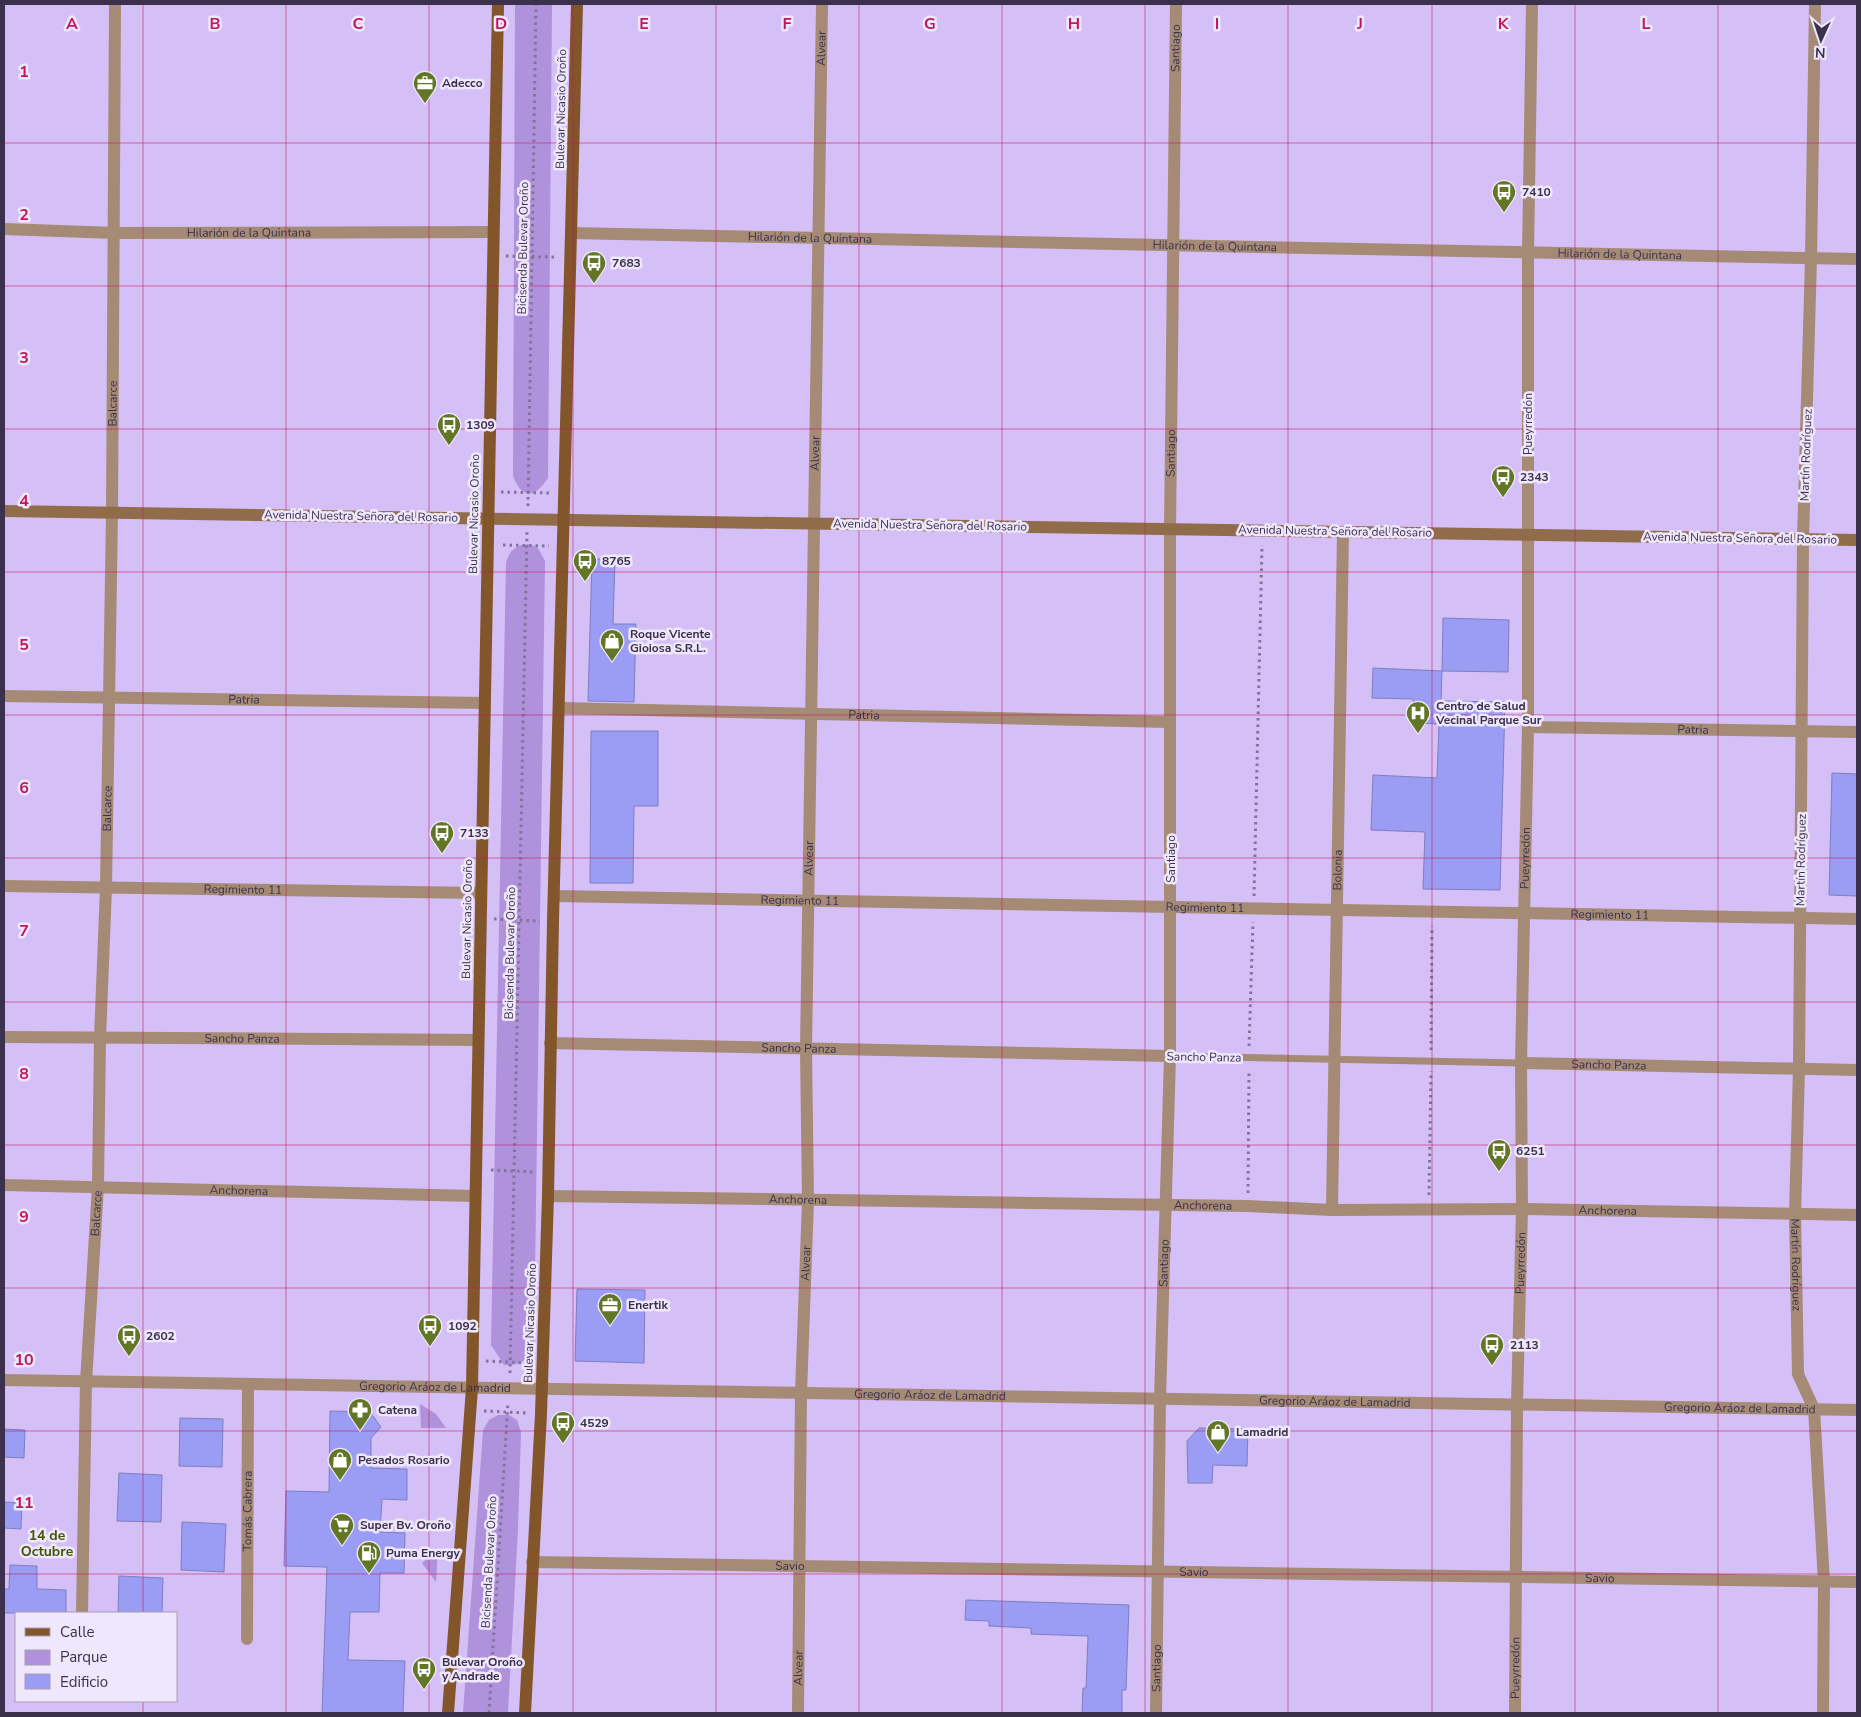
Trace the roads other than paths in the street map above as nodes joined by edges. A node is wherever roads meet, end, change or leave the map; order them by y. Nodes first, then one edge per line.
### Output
1 (115, 4) edge
2 (498, 4) edge
3 (577, 4) edge
4 (822, 4) edge
5 (1176, 4) edge
6 (1532, 4) edge
7 (1815, 4) edge
8 (4, 229) edge
9 (493, 232) junction
10 (115, 233) junction
11 (571, 233) junction
12 (819, 238) junction
13 (1173, 244) junction
14 (1528, 252) junction
15 (1811, 259) junction
16 (1857, 260) edge
17 (4, 511) edge
18 (112, 512) junction
19 (488, 518) junction
20 (565, 520) junction
21 (814, 524) junction
22 (1170, 529) junction
23 (1343, 532) junction
24 (1527, 534) junction
25 (1803, 539) junction
26 (1857, 540) edge
27 (4, 696) edge
28 (110, 698) junction
29 (484, 703) junction
30 (559, 708) junction
31 (811, 714) junction
32 (1170, 722) junction
33 (1528, 727) junction
34 (1803, 731) junction
35 (1857, 732) edge
36 (4, 886) edge
37 (106, 888) junction
38 (481, 893) junction
39 (554, 896) junction
40 (808, 901) junction
41 (1171, 907) junction
42 (1337, 910) junction
43 (1524, 914) junction
44 (1801, 918) junction
45 (1857, 919) edge
46 (4, 1037) edge
47 (100, 1038) junction
48 (478, 1040) junction
49 (550, 1043) junction
50 (806, 1049) junction
51 (1170, 1056) junction
52 (1334, 1059) junction
53 (1521, 1063) junction
54 (1799, 1069) junction
55 (1857, 1070) edge
56 (4, 1186) edge
57 (98, 1186) junction
58 (475, 1196) junction
59 (548, 1196) junction
60 (808, 1201) junction
61 (1167, 1206) junction
62 (1522, 1209) junction
63 (1332, 1210) junction
64 (1795, 1214) junction
65 (1857, 1216) edge
66 (4, 1380) edge
67 (86, 1382) junction
68 (248, 1384) junction
69 (472, 1388) junction
70 (541, 1389) junction
71 (801, 1393) junction
72 (1160, 1399) junction
73 (1517, 1403) junction
74 (1814, 1409) junction
75 (1857, 1410) edge
76 (532, 1562) junction
77 (798, 1566) junction
78 (1159, 1572) junction
79 (1517, 1577) junction
80 (1824, 1582) junction
81 (1857, 1582) edge
82 (82, 1612) edge
83 (247, 1639) dead end
84 (448, 1713) edge
85 (525, 1713) edge
86 (798, 1713) edge
87 (1156, 1713) edge
88 (1515, 1713) edge
89 (1823, 1713) edge

1 - 10 street, Balcarce
2 - 9 main road, Bulevar Nicasio Oroño
3 - 11 main road, Bulevar Nicasio Oroño
4 - 12 street, Alvear
5 - 13 street, Santiago
6 - 14 street, Pueyrredón
7 - 15 street, Martín Rodríguez
8 - 10 street, Hilarión de la Quintana
9 - 10 street, Hilarión de la Quintana
9 - 19 main road, Bulevar Nicasio Oroño
10 - 18 street, Balcarce
11 - 12 street, Hilarión de la Quintana
11 - 20 main road, Bulevar Nicasio Oroño
12 - 13 street, Hilarión de la Quintana
12 - 21 street, Alvear
13 - 14 street, Hilarión de la Quintana
13 - 22 street, Santiago
14 - 15 street, Hilarión de la Quintana
14 - 24 street, Pueyrredón
15 - 16 street, Hilarión de la Quintana
15 - 25 street, Martín Rodríguez
17 - 18 street, Avenida Nuestra Señora del Rosario
18 - 19 street, Avenida Nuestra Señora del Rosario
18 - 28 street, Balcarce
19 - 20 street, Avenida Nuestra Señora del Rosario
19 - 29 main road, Bulevar Nicasio Oroño
20 - 21 street, Avenida Nuestra Señora del Rosario
20 - 30 main road, Bulevar Nicasio Oroño
21 - 22 street, Avenida Nuestra Señora del Rosario
21 - 31 street, Alvear
22 - 23 street, Avenida Nuestra Señora del Rosario
22 - 32 street, Santiago
23 - 24 street, Avenida Nuestra Señora del Rosario
23 - 42 street, Bolonia
24 - 25 street, Avenida Nuestra Señora del Rosario
24 - 33 street, Pueyrredón
25 - 26 street, Avenida Nuestra Señora del Rosario
25 - 34 street, Martín Rodríguez
27 - 28 street, Patria
28 - 29 street, Patria
28 - 37 street, Balcarce
29 - 38 main road, Bulevar Nicasio Oroño
30 - 31 street, Patria
30 - 39 main road, Bulevar Nicasio Oroño
31 - 32 street, Patria
31 - 40 street, Alvear
32 - 41 street, Santiago
33 - 34 street, Patria
33 - 43 street, Pueyrredón
34 - 35 street, Patria
34 - 44 street, Martín Rodríguez
36 - 37 street, Regimiento 11
37 - 38 street, Regimiento 11
37 - 47 street, Balcarce
38 - 48 main road, Bulevar Nicasio Oroño
39 - 40 street, Regimiento 11
39 - 49 main road, Bulevar Nicasio Oroño
40 - 41 street, Regimiento 11
40 - 50 street, Alvear
41 - 42 street, Regimiento 11
41 - 51 street, Santiago
42 - 43 street, Regimiento 11
42 - 52 street, Bolonia
43 - 44 street, Regimiento 11
43 - 53 street, Pueyrredón
44 - 45 street, Regimiento 11
44 - 54 street, Martín Rodríguez
46 - 47 street, Sancho Panza
47 - 48 street, Sancho Panza
47 - 57 street, Balcarce
48 - 58 main road, Bulevar Nicasio Oroño
49 - 50 street, Sancho Panza
49 - 59 main road, Bulevar Nicasio Oroño
50 - 51 street, Sancho Panza
50 - 60 street, Alvear
51 - 52 lane, Sancho Panza
51 - 61 street, Santiago
52 - 53 lane, Sancho Panza
52 - 63 street, Bolonia
53 - 54 street, Sancho Panza
53 - 62 street, Pueyrredón
54 - 55 street, Sancho Panza
54 - 64 street, Martín Rodríguez
56 - 57 street, Anchorena
57 - 58 street, Anchorena
57 - 67 street, Balcarce
58 - 69 main road, Bulevar Nicasio Oroño
59 - 60 street, Anchorena
59 - 70 main road, Bulevar Nicasio Oroño
60 - 61 street, Anchorena
60 - 71 street, Alvear
61 - 63 street, Anchorena
61 - 72 street, Santiago
62 - 63 street, Anchorena
62 - 64 street, Anchorena
62 - 73 street, Pueyrredón
64 - 65 street, Anchorena
64 - 74 street, Martín Rodríguez
66 - 67 street, Gregorio Aráoz de Lamadrid
67 - 68 street, Gregorio Aráoz de Lamadrid
67 - 82 street, Balcarce
68 - 69 street, Gregorio Aráoz de Lamadrid
68 - 83 street, Tomás Cabrera
69 - 70 street, Gregorio Aráoz de Lamadrid
69 - 84 main road, Bulevar Nicasio Oroño
70 - 71 street, Gregorio Aráoz de Lamadrid
70 - 76 main road, Bulevar Nicasio Oroño
71 - 72 street, Gregorio Aráoz de Lamadrid
71 - 77 street, Alvear
72 - 73 street, Gregorio Aráoz de Lamadrid
72 - 78 street, Santiago
73 - 74 street, Gregorio Aráoz de Lamadrid
73 - 79 street, Pueyrredón
74 - 75 street, Gregorio Aráoz de Lamadrid
74 - 80 street, Martín Rodríguez
76 - 77 street, Savio
76 - 85 main road, Bulevar Nicasio Oroño
77 - 78 street, Savio
77 - 86 street, Alvear
78 - 79 street, Savio
78 - 87 street, Santiago
79 - 80 street, Savio
79 - 88 street, Pueyrredón
80 - 81 street, Savio
80 - 89 street, Martín Rodríguez

